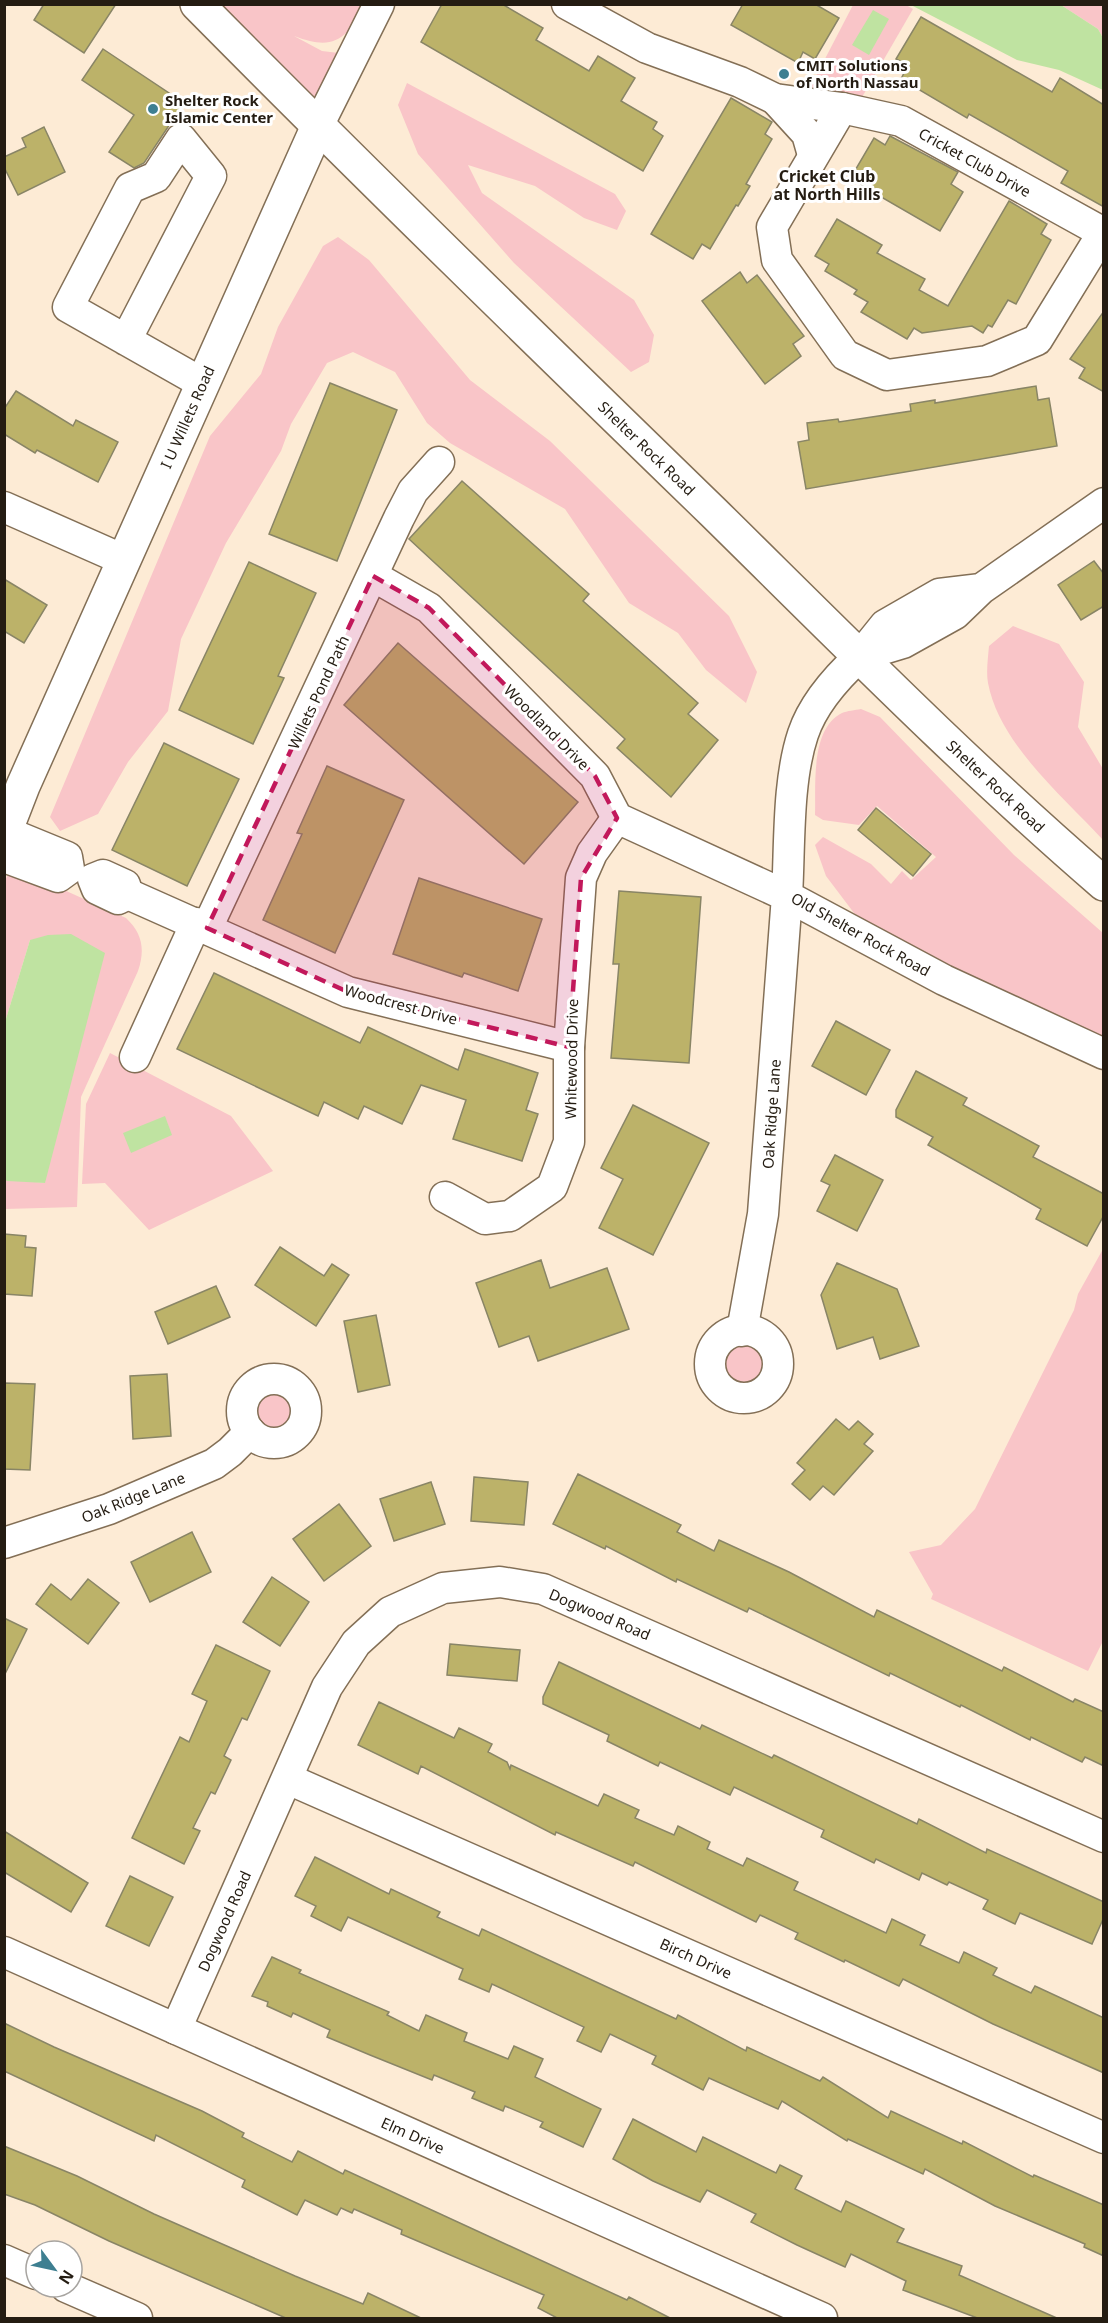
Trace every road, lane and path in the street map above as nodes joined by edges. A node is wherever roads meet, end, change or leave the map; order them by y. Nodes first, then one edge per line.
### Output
1 (197, 4) edge
2 (380, 4) edge
3 (567, 4) edge
4 (775, 99) junction
5 (842, 108) junction
6 (318, 126) junction
7 (813, 155) junction
8 (1103, 232) edge
9 (126, 340) junction
10 (202, 383) junction
11 (439, 462) dead end
12 (1104, 503) edge
13 (4, 507) edge
14 (124, 560) junction
15 (373, 576) junction
16 (860, 656) junction
17 (617, 818) junction
18 (5, 841) edge
19 (1104, 884) edge
20 (787, 896) junction
21 (201, 926) junction
22 (569, 1047) junction
23 (1104, 1054) edge
24 (135, 1057) dead end
25 (446, 1197) dead end
26 (742, 1331) dead end
27 (250, 1432) dead end
28 (4, 1542) edge
29 (288, 1779) junction
30 (1104, 1837) edge
31 (4, 1952) edge
32 (176, 2029) junction
33 (1104, 2138) edge
34 (4, 2260) edge
35 (24, 2269) edge
36 (84, 2295) edge
37 (137, 2319) edge
38 (822, 2319) edge

1 - 6 main road, Shelter Rock Road
2 - 6 street, I U Willets Road
3 - 4 street, Cricket Club Drive
4 - 5 street, Cricket Club Drive
4 - 7 street, Cricket Club Drive
5 - 7 street, Cricket Club Drive
5 - 8 street, Cricket Club Drive
6 - 10 main road, I U Willets Road
6 - 16 main road, Shelter Rock Road
7 - 8 street, Cricket Club Drive
9 - 9 street
9 - 10 street
10 - 14 main road, I U Willets Road
11 - 15 street, Willets Pond Path
12 - 16 street, Old Shelter Rock Road
13 - 14 street
14 - 18 main road, I U Willets Road
15 - 17 street, Woodland Drive
15 - 21 street, Willets Pond Path
16 - 19 main road, Shelter Rock Road
16 - 20 street, Old Shelter Rock Road
17 - 20 street
17 - 22 street, Whitewood Drive
18 - 21 street, Woodcrest Drive
20 - 23 street, Old Shelter Rock Road
20 - 26 street, Oak Ridge Lane
21 - 22 street, Woodcrest Drive
21 - 24 street, Willets Pond Path
22 - 25 street, Whitewood Drive
27 - 28 street, Oak Ridge Lane
29 - 30 street, Dogwood Road
29 - 32 street, Dogwood Road
29 - 33 street, Birch Drive
31 - 32 street, Elm Drive
32 - 38 street, Elm Drive
34 - 35 street
36 - 37 street

